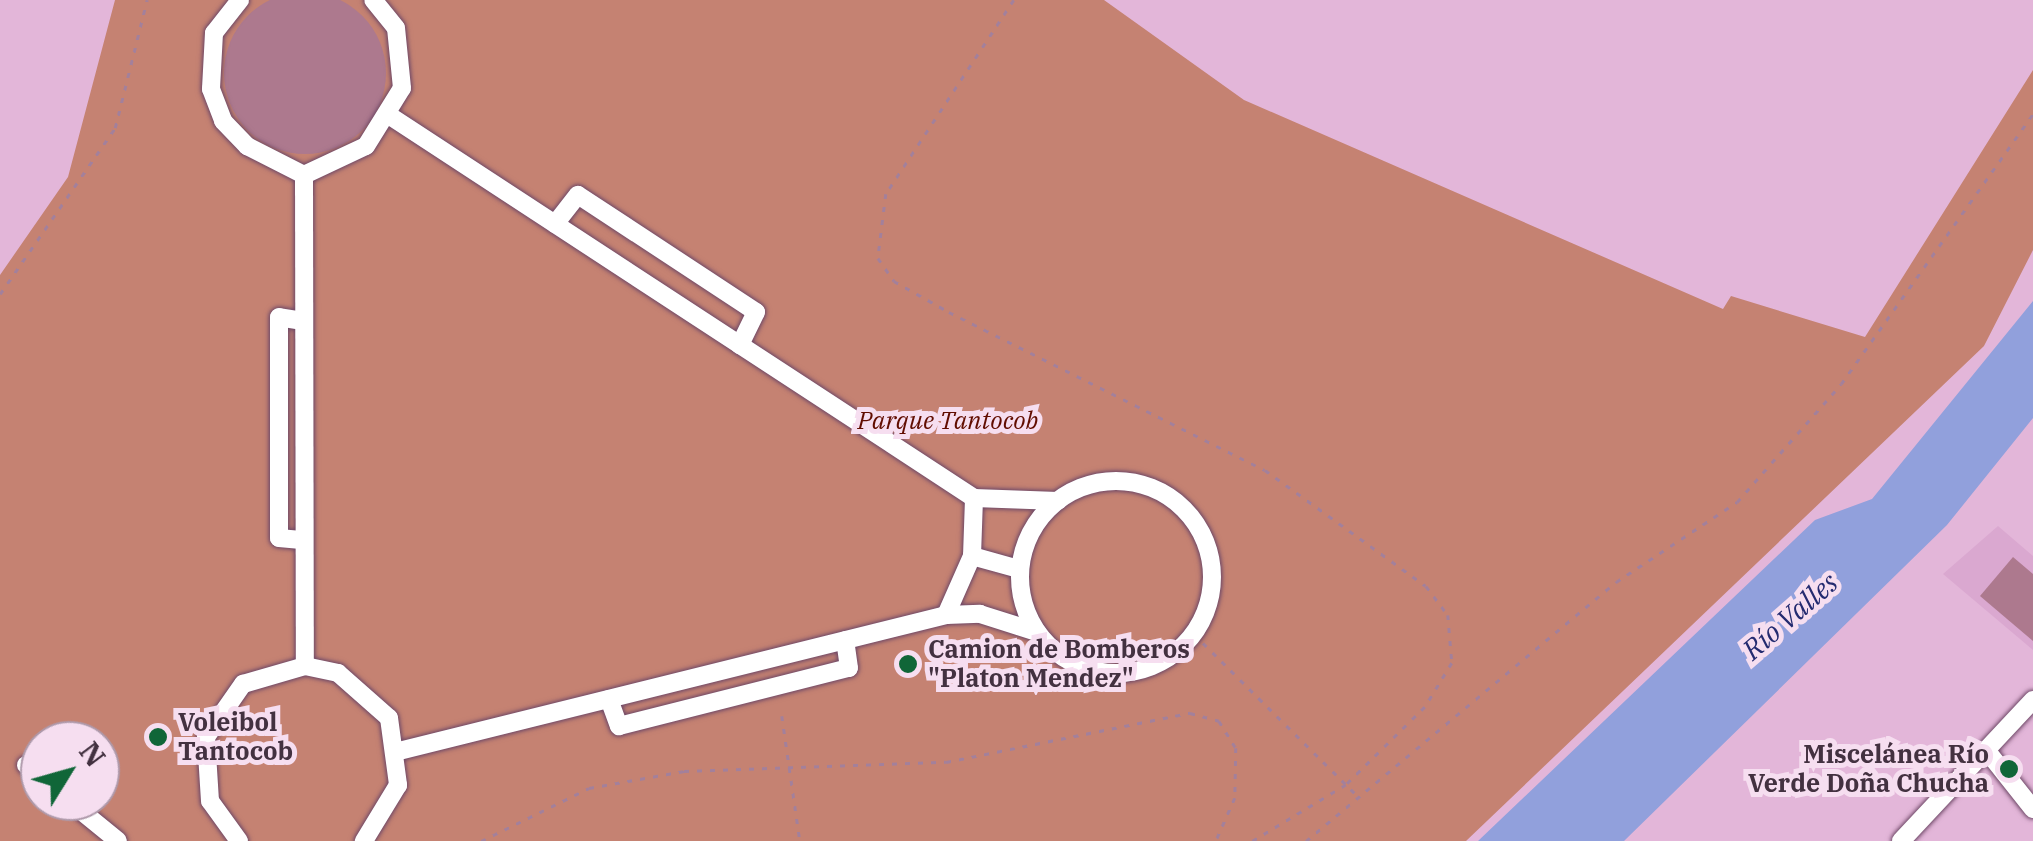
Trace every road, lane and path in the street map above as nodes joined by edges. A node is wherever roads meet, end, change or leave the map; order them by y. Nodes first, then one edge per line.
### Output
1 (147, 0) edge
2 (240, 0) edge
3 (373, 0) edge
4 (1014, 0) edge
5 (2033, 114) edge
6 (390, 116) junction
7 (304, 175) junction
8 (555, 224) junction
9 (0, 294) edge
10 (740, 345) junction
11 (974, 498) junction
12 (1058, 500) junction
13 (972, 556) junction
14 (1019, 569) junction
15 (946, 616) junction
16 (1037, 632) junction
17 (1194, 634) junction
18 (845, 640) junction
19 (304, 666) junction
20 (609, 699) junction
21 (2033, 700) edge
22 (782, 716) dead end
23 (400, 751) junction
24 (1988, 751) junction
25 (794, 770) junction
26 (1346, 785) junction
27 (1360, 799) junction
28 (2033, 808) edge
29 (94, 821) edge
30 (228, 837) edge
31 (118, 841) edge
32 (364, 841) edge
33 (481, 841) edge
34 (800, 841) edge
35 (1216, 841) edge
36 (1253, 841) edge
37 (1306, 841) edge
38 (1901, 841) edge

1 - 9 path
2 - 7 street
3 - 6 street
4 - 26 path
5 - 27 path
6 - 7 street
6 - 8 street
7 - 19 street
8 - 10 street
8 - 10 street
10 - 11 street
11 - 12 street
11 - 13 street
12 - 14 street
12 - 17 street
13 - 14 street
13 - 15 street
14 - 16 street
15 - 16 street
15 - 18 street
16 - 17 street
17 - 26 path
18 - 20 street
18 - 20 street
19 - 23 street
19 - 30 street
20 - 23 street
21 - 24 street
22 - 25 path
23 - 32 street
24 - 28 street
24 - 38 street
25 - 33 path
25 - 34 path
25 - 35 path
26 - 27 path
26 - 36 path
27 - 37 path
29 - 31 street

